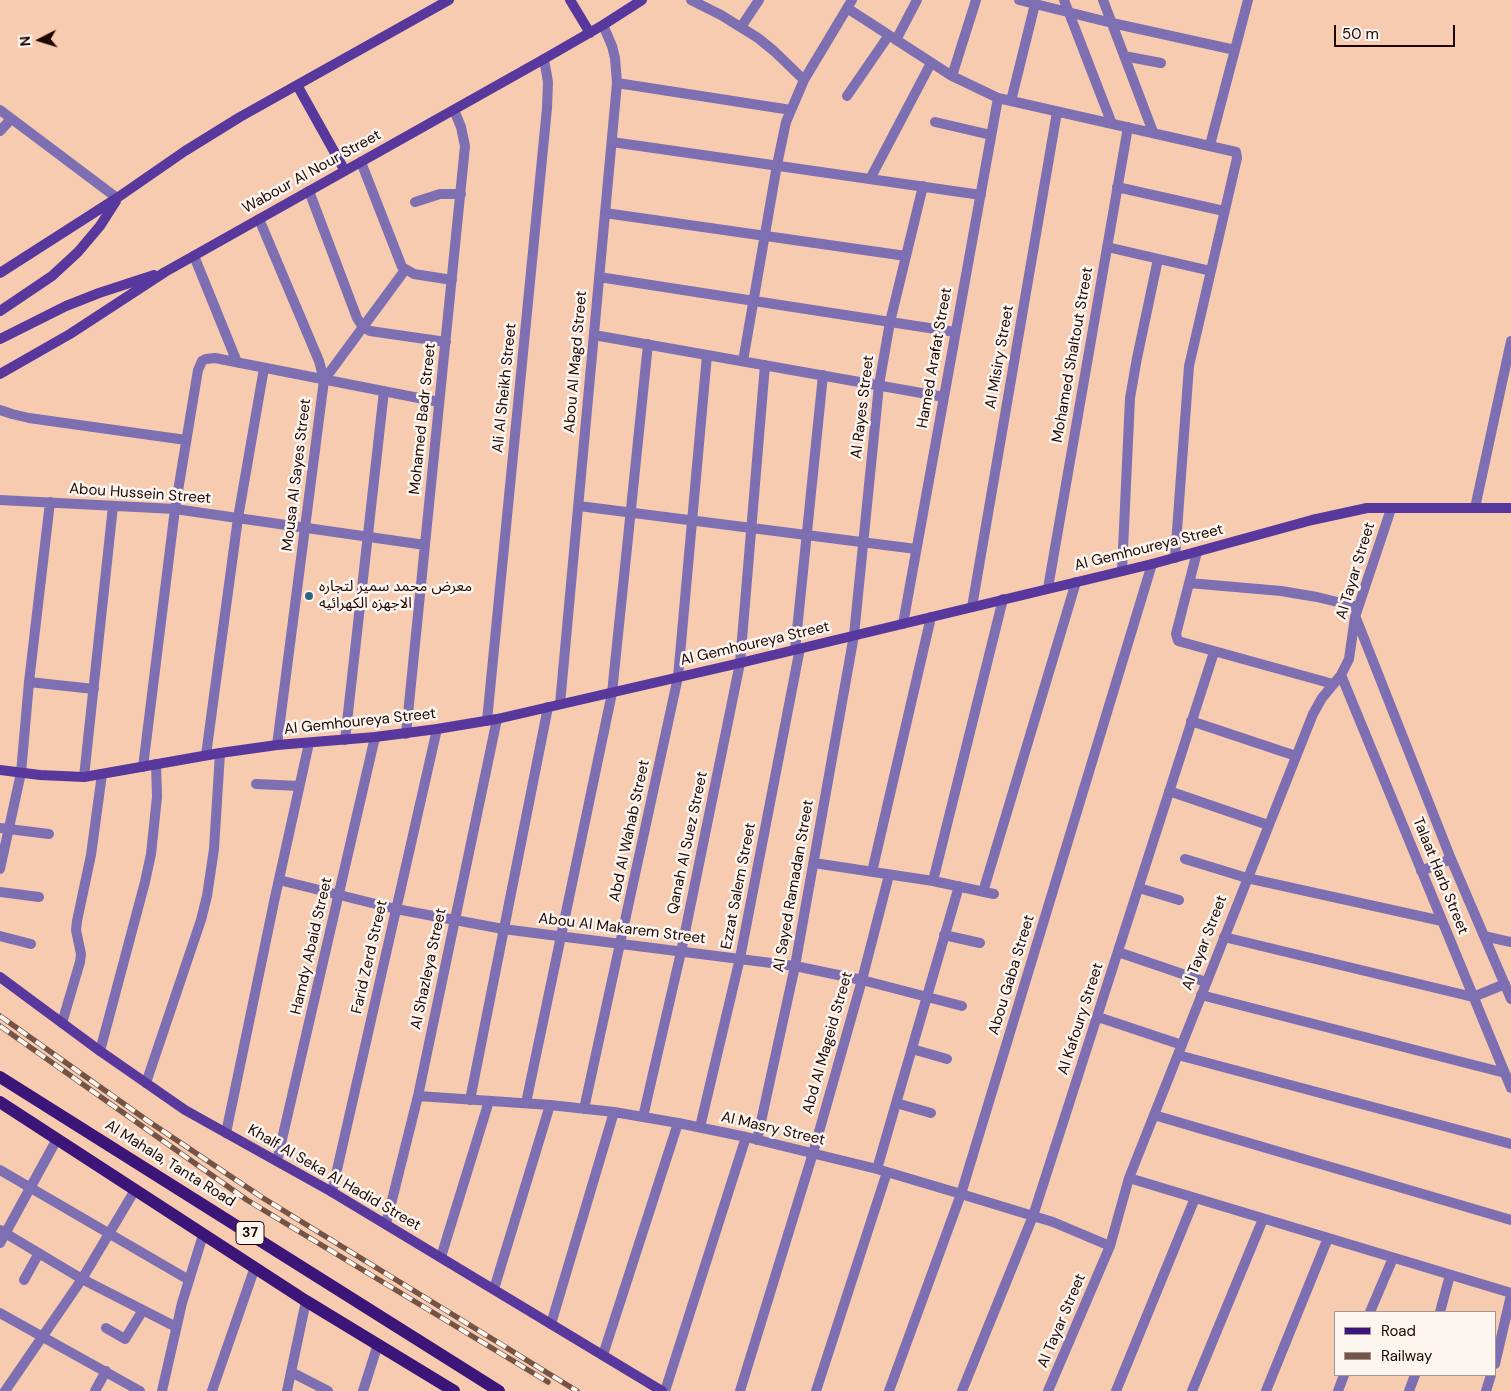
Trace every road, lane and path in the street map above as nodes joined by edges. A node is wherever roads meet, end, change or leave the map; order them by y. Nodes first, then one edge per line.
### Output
1 (449, 0) edge
2 (570, 0) edge
3 (642, 0) edge
4 (691, 0) edge
5 (759, 0) edge
6 (917, 0) edge
7 (976, 0) edge
8 (1019, 0) edge
9 (1064, 0) edge
10 (1103, 0) edge
11 (1248, 0) edge
12 (849, 4) edge
13 (1035, 4) junction
14 (1069, 13) junction
15 (1112, 23) junction
16 (602, 25) junction
17 (741, 26) junction
18 (590, 33) junction
19 (892, 38) junction
20 (1235, 50) junction
21 (1124, 56) junction
22 (544, 59) junction
23 (931, 62) junction
24 (1161, 64) dead end
25 (952, 76) junction
26 (804, 80) junction
27 (617, 83) junction
28 (297, 85) junction
29 (847, 96) dead end
30 (998, 98) junction
31 (1010, 101) junction
32 (0, 110) edge
33 (454, 110) junction
34 (791, 110) junction
35 (1057, 112) junction
36 (11, 119) junction
37 (935, 122) dead end
38 (1112, 124) junction
39 (1128, 127) junction
40 (0, 131) edge
41 (1153, 132) junction
42 (991, 135) junction
43 (612, 142) junction
44 (1210, 145) junction
45 (361, 162) junction
46 (777, 166) junction
47 (345, 171) junction
48 (870, 179) junction
49 (923, 186) junction
50 (1117, 187) junction
51 (309, 191) junction
52 (461, 194) junction
53 (980, 194) junction
54 (118, 198) junction
55 (415, 202) dead end
56 (1224, 211) junction
57 (605, 213) junction
58 (259, 219) junction
59 (765, 236) junction
60 (1107, 248) junction
61 (194, 256) junction
62 (906, 256) junction
63 (1158, 259) junction
64 (405, 270) junction
65 (1211, 271) junction
66 (165, 272) junction
67 (0, 273) edge
68 (599, 277) junction
69 (452, 280) junction
70 (754, 301) junction
71 (0, 311) edge
72 (890, 322) junction
73 (362, 327) junction
74 (955, 332) junction
75 (594, 335) junction
76 (0, 338) edge
77 (1511, 341) edge
78 (446, 342) junction
79 (648, 344) junction
80 (707, 355) junction
81 (743, 361) junction
82 (237, 362) junction
83 (765, 365) junction
84 (264, 368) junction
85 (0, 374) edge
86 (823, 375) junction
87 (324, 380) junction
88 (879, 385) junction
89 (384, 391) junction
90 (944, 397) junction
91 (439, 402) junction
92 (0, 410) edge
93 (186, 440) junction
94 (0, 500) edge
95 (50, 502) junction
96 (113, 506) junction
97 (579, 506) junction
98 (1475, 508) junction
99 (1511, 508) edge
100 (175, 509) junction
101 (1391, 509) junction
102 (631, 513) junction
103 (238, 518) junction
104 (691, 520) junction
105 (305, 528) junction
106 (751, 528) junction
107 (807, 535) junction
108 (368, 537) junction
109 (864, 542) junction
110 (425, 546) junction
111 (916, 549) junction
112 (1197, 552) junction
113 (1174, 558) junction
114 (1152, 564) junction
115 (1122, 570) junction
116 (1076, 582) junction
117 (1189, 583) junction
118 (1048, 588) junction
119 (1003, 599) junction
120 (972, 607) junction
121 (1357, 612) junction
122 (931, 617) junction
123 (903, 624) junction
124 (854, 636) junction
125 (798, 649) junction
126 (1214, 652) junction
127 (740, 663) junction
128 (1341, 675) junction
129 (678, 678) junction
130 (29, 682) junction
131 (1333, 684) junction
132 (94, 689) junction
133 (612, 693) junction
134 (560, 704) junction
135 (548, 707) junction
136 (492, 720) junction
137 (1192, 721) junction
138 (436, 730) junction
139 (406, 734) junction
140 (375, 737) junction
141 (345, 740) junction
142 (309, 743) junction
143 (277, 745) junction
144 (220, 753) junction
145 (206, 755) junction
146 (1296, 756) junction
147 (156, 764) junction
148 (143, 767) junction
149 (0, 770) edge
150 (21, 773) junction
151 (102, 774) junction
152 (84, 777) junction
153 (256, 784) dead end
154 (299, 786) junction
155 (1169, 791) junction
156 (1268, 825) junction
157 (4, 828) edge
158 (49, 834) dead end
159 (1185, 858) dead end
160 (1450, 859) junction
161 (814, 863) junction
162 (0, 869) edge
163 (1422, 871) junction
164 (872, 872) junction
165 (889, 875) junction
166 (1247, 878) junction
167 (279, 880) junction
168 (933, 881) junction
169 (959, 886) junction
170 (1139, 888) junction
171 (0, 892) edge
172 (983, 892) junction
173 (994, 894) dead end
174 (339, 896) junction
175 (39, 897) dead end
176 (1179, 900) dead end
177 (396, 909) junction
178 (454, 920) junction
179 (1442, 921) junction
180 (503, 929) junction
181 (944, 935) junction
182 (0, 936) edge
183 (1484, 936) junction
184 (561, 937) junction
185 (1224, 938) junction
186 (1511, 942) edge
187 (980, 943) dead end
188 (31, 944) dead end
189 (620, 944) junction
190 (681, 952) junction
191 (1118, 952) junction
192 (740, 958) junction
193 (795, 966) junction
194 (0, 977) edge
195 (862, 980) junction
196 (1206, 982) junction
197 (1505, 984) junction
198 (1201, 995) junction
199 (926, 996) junction
200 (1473, 997) junction
201 (1511, 1000) edge
202 (962, 1006) dead end
203 (1098, 1017) junction
204 (62, 1023) junction
205 (1182, 1045) junction
206 (912, 1049) junction
207 (100, 1051) junction
208 (1178, 1055) junction
209 (947, 1059) dead end
210 (1505, 1074) junction
211 (0, 1077) edge
212 (146, 1083) junction
213 (1511, 1088) edge
214 (418, 1096) junction
215 (470, 1100) junction
216 (489, 1101) junction
217 (0, 1102) edge
218 (896, 1103) junction
219 (526, 1104) junction
220 (550, 1105) junction
221 (584, 1109) junction
222 (614, 1112) junction
223 (932, 1113) dead end
224 (1154, 1115) junction
225 (643, 1117) junction
226 (678, 1123) junction
227 (700, 1127) junction
228 (226, 1133) junction
229 (746, 1137) junction
230 (57, 1139) junction
231 (757, 1140) junction
232 (1511, 1144) edge
233 (813, 1153) junction
234 (277, 1161) junction
235 (0, 1170) edge
236 (882, 1170) junction
237 (1129, 1178) junction
238 (30, 1189) junction
239 (135, 1190) junction
240 (332, 1192) junction
241 (961, 1194) junction
242 (1195, 1198) junction
243 (1033, 1216) junction
244 (1263, 1219) junction
245 (1511, 1220) edge
246 (386, 1224) junction
247 (3, 1232) edge
248 (109, 1233) junction
249 (203, 1235) junction
250 (1328, 1238) junction
251 (0, 1243) edge
252 (1110, 1246) junction
253 (39, 1253) junction
254 (441, 1257) junction
255 (1393, 1258) junction
256 (255, 1267) junction
257 (1450, 1275) junction
258 (82, 1279) junction
259 (24, 1280) dead end
260 (189, 1280) junction
261 (494, 1290) junction
262 (1511, 1294) edge
263 (306, 1301) junction
264 (143, 1310) junction
265 (1370, 1311) edge
266 (1440, 1311) edge
267 (0, 1313) edge
268 (551, 1324) junction
269 (176, 1327) junction
270 (106, 1328) dead end
271 (44, 1336) junction
272 (378, 1344) junction
273 (603, 1355) junction
274 (1496, 1360) edge
275 (106, 1371) junction
276 (291, 1372) junction
277 (1344, 1376) edge
278 (1415, 1376) edge
279 (1491, 1376) edge
280 (5, 1391) edge
281 (95, 1391) edge
282 (140, 1391) edge
283 (162, 1391) edge
284 (212, 1391) edge
285 (286, 1391) edge
286 (328, 1391) edge
287 (362, 1391) edge
288 (454, 1391) edge
289 (499, 1391) edge
290 (663, 1391) edge
291 (740, 1391) edge
292 (816, 1391) edge
293 (889, 1391) edge
294 (962, 1391) edge
295 (1048, 1391) edge
296 (1116, 1391) edge
297 (1192, 1391) edge
298 (1266, 1391) edge
299 (1338, 1391) edge
300 (1409, 1391) edge
301 (1486, 1391) edge

1 - 28 street
2 - 18 street
3 - 16 street, Wabour Al Nour Street
4 - 17 street
5 - 17 street
6 - 19 street
7 - 25 street
8 - 13 street
9 - 14 street
10 - 15 street
11 - 20 street
12 - 19 street
12 - 26 street
13 - 14 street
13 - 31 street
14 - 15 street
14 - 38 street
15 - 20 street
15 - 21 street
16 - 18 street, Wabour Al Nour Street
16 - 27 street, Abou Al Magd Street
17 - 26 street
18 - 22 street, Wabour Al Nour Street
19 - 23 street
19 - 29 street
20 - 44 street
21 - 24 street
21 - 41 street
22 - 33 street, Wabour Al Nour Street
22 - 136 street, Ali Al Sheikh Street
23 - 25 street
23 - 48 street
25 - 30 street
26 - 34 street
27 - 34 street
27 - 43 street, Abou Al Magd Street
28 - 47 street
28 - 54 street
30 - 31 street
30 - 42 street, Hamed Arafat Street
31 - 35 street
32 - 36 street
33 - 45 street, Wabour Al Nour Street
33 - 52 street, Mohamed Badr Street
34 - 46 street
35 - 38 street
35 - 120 street, Al Misiry Street
36 - 40 street
36 - 54 street
37 - 42 street
38 - 39 street
39 - 41 street
39 - 50 street, Mohamed Shaltout Street
41 - 44 street
42 - 53 street, Hamed Arafat Street
43 - 46 street
43 - 57 street, Abou Al Magd Street
44 - 56 street
45 - 47 street, Wabour Al Nour Street
45 - 64 street
46 - 48 street
46 - 59 street
47 - 51 street, Wabour Al Nour Street
48 - 49 street
49 - 53 street
49 - 62 street, Al Rayes Street
50 - 56 street
50 - 60 street, Mohamed Shaltout Street
51 - 58 street, Wabour Al Nour Street
51 - 73 street
52 - 55 street
52 - 69 street, Mohamed Badr Street
53 - 74 street, Hamed Arafat Street
54 - 67 street
54 - 71 street
56 - 65 street
57 - 59 street
57 - 68 street, Abou Al Magd Street
58 - 61 street, Wabour Al Nour Street
58 - 87 street, Mousa Al Sayes Street
59 - 62 street
59 - 70 street
60 - 63 street
60 - 118 street, Mohamed Shaltout Street
61 - 66 street, Wabour Al Nour Street
61 - 82 street
62 - 72 street, Al Rayes Street
63 - 65 street
63 - 115 street
64 - 69 street
64 - 73 street
65 - 113 street
66 - 76 street
66 - 85 street, Wabour Al Nour Street
68 - 70 street
68 - 75 street, Abou Al Magd Street
69 - 78 street, Mohamed Badr Street
70 - 72 street
70 - 81 street
72 - 74 street
72 - 88 street, Al Rayes Street
73 - 78 street
73 - 87 street
74 - 90 street, Hamed Arafat Street
75 - 79 street
75 - 97 street, Abou Al Magd Street
77 - 98 street
78 - 91 street, Mohamed Badr Street
79 - 80 street
79 - 102 street
80 - 81 street
80 - 104 street, Abd Al Wahab Street
81 - 83 street
82 - 84 street
82 - 93 street
83 - 86 street
83 - 106 street, Qanah Al Suez Street
84 - 87 street
84 - 103 street
86 - 88 street
86 - 107 street, Ezzat Salem Street
87 - 89 street
87 - 105 street, Mousa Al Sayes Street
88 - 90 street
88 - 109 street, Al Rayes Street
89 - 91 street
89 - 108 street
90 - 111 street, Hamed Arafat Street
91 - 110 street, Mohamed Badr Street
92 - 93 street
93 - 100 street
94 - 95 street, Abou Hussein Street
95 - 96 street, Abou Hussein Street
95 - 130 street
96 - 100 street, Abou Hussein Street
96 - 132 street
97 - 102 street
97 - 134 street, Abou Al Magd Street
98 - 99 street, Al Gemhoureya Street
98 - 101 street, Al Gemhoureya Street
100 - 103 street, Abou Hussein Street
100 - 148 street
101 - 112 street, Al Gemhoureya Street
101 - 121 street, Al Tayar Street
102 - 104 street
102 - 133 street
103 - 105 street, Abou Hussein Street
103 - 145 street
104 - 106 street
104 - 129 street, Abd Al Wahab Street
105 - 108 street, Abou Hussein Street
105 - 143 street, Mousa Al Sayes Street
106 - 107 street
106 - 127 street, Qanah Al Suez Street
107 - 109 street
107 - 125 street, Ezzat Salem Street
108 - 110 street, Abou Hussein Street
108 - 141 street
109 - 111 street
109 - 124 street, Al Rayes Street
110 - 139 street, Mohamed Badr Street
111 - 123 street, Hamed Arafat Street
112 - 113 street, Al Gemhoureya Street
112 - 117 street
113 - 114 street, Al Gemhoureya Street
114 - 115 street, Al Gemhoureya Street
114 - 241 street, Abou Gaba Street
115 - 116 street, Al Gemhoureya Street
116 - 118 street, Al Gemhoureya Street
116 - 172 street
117 - 121 street
117 - 126 street
118 - 119 street, Al Gemhoureya Street
119 - 120 street, Al Gemhoureya Street
119 - 168 street
120 - 122 street, Al Gemhoureya Street
121 - 128 street, Al Tayar Street
121 - 160 street, Talaat Harb Street
122 - 123 street, Al Gemhoureya Street
122 - 164 street
123 - 124 street, Al Gemhoureya Street
124 - 125 street, Al Gemhoureya Street
124 - 161 street, Al Sayed Ramadan Street
125 - 127 street, Al Gemhoureya Street
125 - 192 street, Ezzat Salem Street
126 - 131 street
126 - 137 street, Al Kafoury Street
127 - 129 street, Al Gemhoureya Street
127 - 190 street, Qanah Al Suez Street
128 - 131 street, Al Tayar Street
128 - 163 street, Talaat Harb Street
129 - 133 street, Al Gemhoureya Street
129 - 189 street, Abd Al Wahab Street
130 - 132 street
130 - 150 street
131 - 146 street, Al Tayar Street
132 - 152 street
133 - 134 street, Al Gemhoureya Street
133 - 184 street
134 - 135 street, Al Gemhoureya Street
135 - 136 street, Al Gemhoureya Street
135 - 180 street
136 - 138 street, Al Gemhoureya Street
136 - 178 street, Al Shazleya Street
137 - 146 street
137 - 155 street, Al Kafoury Street
138 - 139 street, Al Gemhoureya Street
138 - 177 street, Farid Zerd Street
139 - 140 street, Al Gemhoureya Street
140 - 141 street, Al Gemhoureya Street
140 - 174 street, Hamdy Abaid Street
141 - 142 street, Al Gemhoureya Street
142 - 143 street, Al Gemhoureya Street
142 - 154 street
143 - 144 street, Al Gemhoureya Street
144 - 145 street, Al Gemhoureya Street
144 - 212 street
145 - 147 street, Al Gemhoureya Street
146 - 156 street, Al Tayar Street
147 - 148 street, Al Gemhoureya Street
147 - 207 street
148 - 151 street, Al Gemhoureya Street
149 - 150 street, Al Gemhoureya Street
150 - 152 street, Al Gemhoureya Street
150 - 157 street
151 - 152 street, Al Gemhoureya Street
151 - 204 street
153 - 154 street
154 - 167 street
155 - 156 street
155 - 170 street, Al Kafoury Street
156 - 166 street, Al Tayar Street
157 - 158 street
157 - 162 street
159 - 166 street
160 - 163 street
160 - 183 street, Talaat Harb Street
161 - 164 street
161 - 193 street, Al Sayed Ramadan Street
163 - 179 street, Talaat Harb Street
164 - 165 street
165 - 168 street
165 - 195 street, Abd Al Mageid Street
166 - 179 street
166 - 185 street, Al Tayar Street
167 - 174 street, Abou Al Makarem Street
167 - 228 street
168 - 169 street
169 - 172 street
169 - 181 street
170 - 176 street
170 - 191 street, Al Kafoury Street
171 - 175 street
172 - 173 street
174 - 177 street, Abou Al Makarem Street
174 - 234 street, Hamdy Abaid Street
177 - 178 street, Abou Al Makarem Street
177 - 240 street, Farid Zerd Street
178 - 180 street, Abou Al Makarem Street
178 - 214 street, Al Shazleya Street
179 - 200 street, Talaat Harb Street
180 - 184 street, Abou Al Makarem Street
180 - 215 street
181 - 187 street
181 - 199 street
182 - 188 street
183 - 186 street
183 - 197 street, Talaat Harb Street
184 - 189 street, Abou Al Makarem Street
184 - 219 street
185 - 196 street, Al Tayar Street
185 - 200 street
189 - 190 street, Abou Al Makarem Street
189 - 221 street, Abd Al Wahab Street
190 - 192 street, Abou Al Makarem Street
190 - 225 street, Qanah Al Suez Street
191 - 196 street
191 - 203 street, Al Kafoury Street
192 - 193 street, Abou Al Makarem Street
192 - 227 street, Ezzat Salem Street
193 - 195 street, Abou Al Makarem Street
193 - 231 street, Al Sayed Ramadan Street
194 - 204 street, Khalf Al Seka Al Hadid Street
195 - 199 street, Abou Al Makarem Street
195 - 233 street, Abd Al Mageid Street
196 - 198 street, Al Tayar Street
197 - 200 street
197 - 201 street, Talaat Harb Street
198 - 205 street, Al Tayar Street
198 - 210 street
199 - 202 street, Abou Al Makarem Street
199 - 206 street
200 - 210 street, Talaat Harb Street
203 - 205 street
203 - 243 street, Al Kafoury Street
204 - 207 street, Khalf Al Seka Al Hadid Street
205 - 208 street, Al Tayar Street
206 - 209 street
206 - 218 street
207 - 212 street, Khalf Al Seka Al Hadid Street
208 - 224 street, Al Tayar Street
208 - 232 street
210 - 213 street, Talaat Harb Street
211 - 289 main road, Al Mahala, Tanta Road / 37
212 - 228 street, Khalf Al Seka Al Hadid Street
214 - 215 street, Al Masry Street
214 - 246 street, Al Shazleya Street
215 - 216 street, Al Masry Street
216 - 219 street, Al Masry Street
216 - 254 street
217 - 230 main road, 37
218 - 223 street
218 - 236 street
219 - 220 street, Al Masry Street
220 - 221 street, Al Masry Street
220 - 261 street
221 - 222 street, Al Masry Street
222 - 225 street, Al Masry Street
222 - 268 street
224 - 237 street, Al Tayar Street
224 - 245 street
225 - 226 street, Al Masry Street
226 - 227 street, Al Masry Street
226 - 273 street
227 - 229 street, Al Masry Street
228 - 234 street, Khalf Al Seka Al Hadid Street
229 - 231 street, Al Masry Street
229 - 290 street
230 - 238 street
230 - 239 main road, 37
231 - 233 street, Al Masry Street
233 - 236 street, Al Masry Street
233 - 291 street, Abd Al Mageid Street
234 - 240 street, Khalf Al Seka Al Hadid Street
235 - 238 street
236 - 241 street, Al Masry Street
236 - 292 street
237 - 242 street
237 - 252 street, Al Tayar Street
238 - 247 street
238 - 248 street
239 - 248 street
239 - 249 main road, 37
240 - 246 street, Khalf Al Seka Al Hadid Street
241 - 243 street, Al Masry Street
241 - 293 street, Abou Gaba Street
242 - 244 street
242 - 296 street
243 - 252 street, Al Masry Street
243 - 294 street, Al Kafoury Street
244 - 250 street
244 - 297 street
246 - 254 street, Khalf Al Seka Al Hadid Street
247 - 251 street
247 - 253 street
248 - 258 street
248 - 260 street
249 - 256 main road, 37
249 - 260 street
250 - 255 street
250 - 298 street
252 - 295 street, Al Tayar Street
253 - 258 street
253 - 259 street
254 - 261 street, Khalf Al Seka Al Hadid Street
255 - 257 street
255 - 265 street
256 - 263 main road, 37
256 - 284 street
257 - 262 street
257 - 266 street
258 - 264 street
258 - 271 street
260 - 269 street
261 - 268 street, Khalf Al Seka Al Hadid Street
262 - 274 street
263 - 272 main road, 37
263 - 276 street
264 - 269 street
264 - 270 street
267 - 271 street
268 - 273 street, Khalf Al Seka Al Hadid Street
269 - 283 street
271 - 275 street
271 - 280 street
272 - 287 street
272 - 288 main road, 37
273 - 290 street, Khalf Al Seka Al Hadid Street
275 - 281 street
275 - 282 street
276 - 285 street
276 - 286 street
277 - 299 street
278 - 300 street
279 - 301 street

